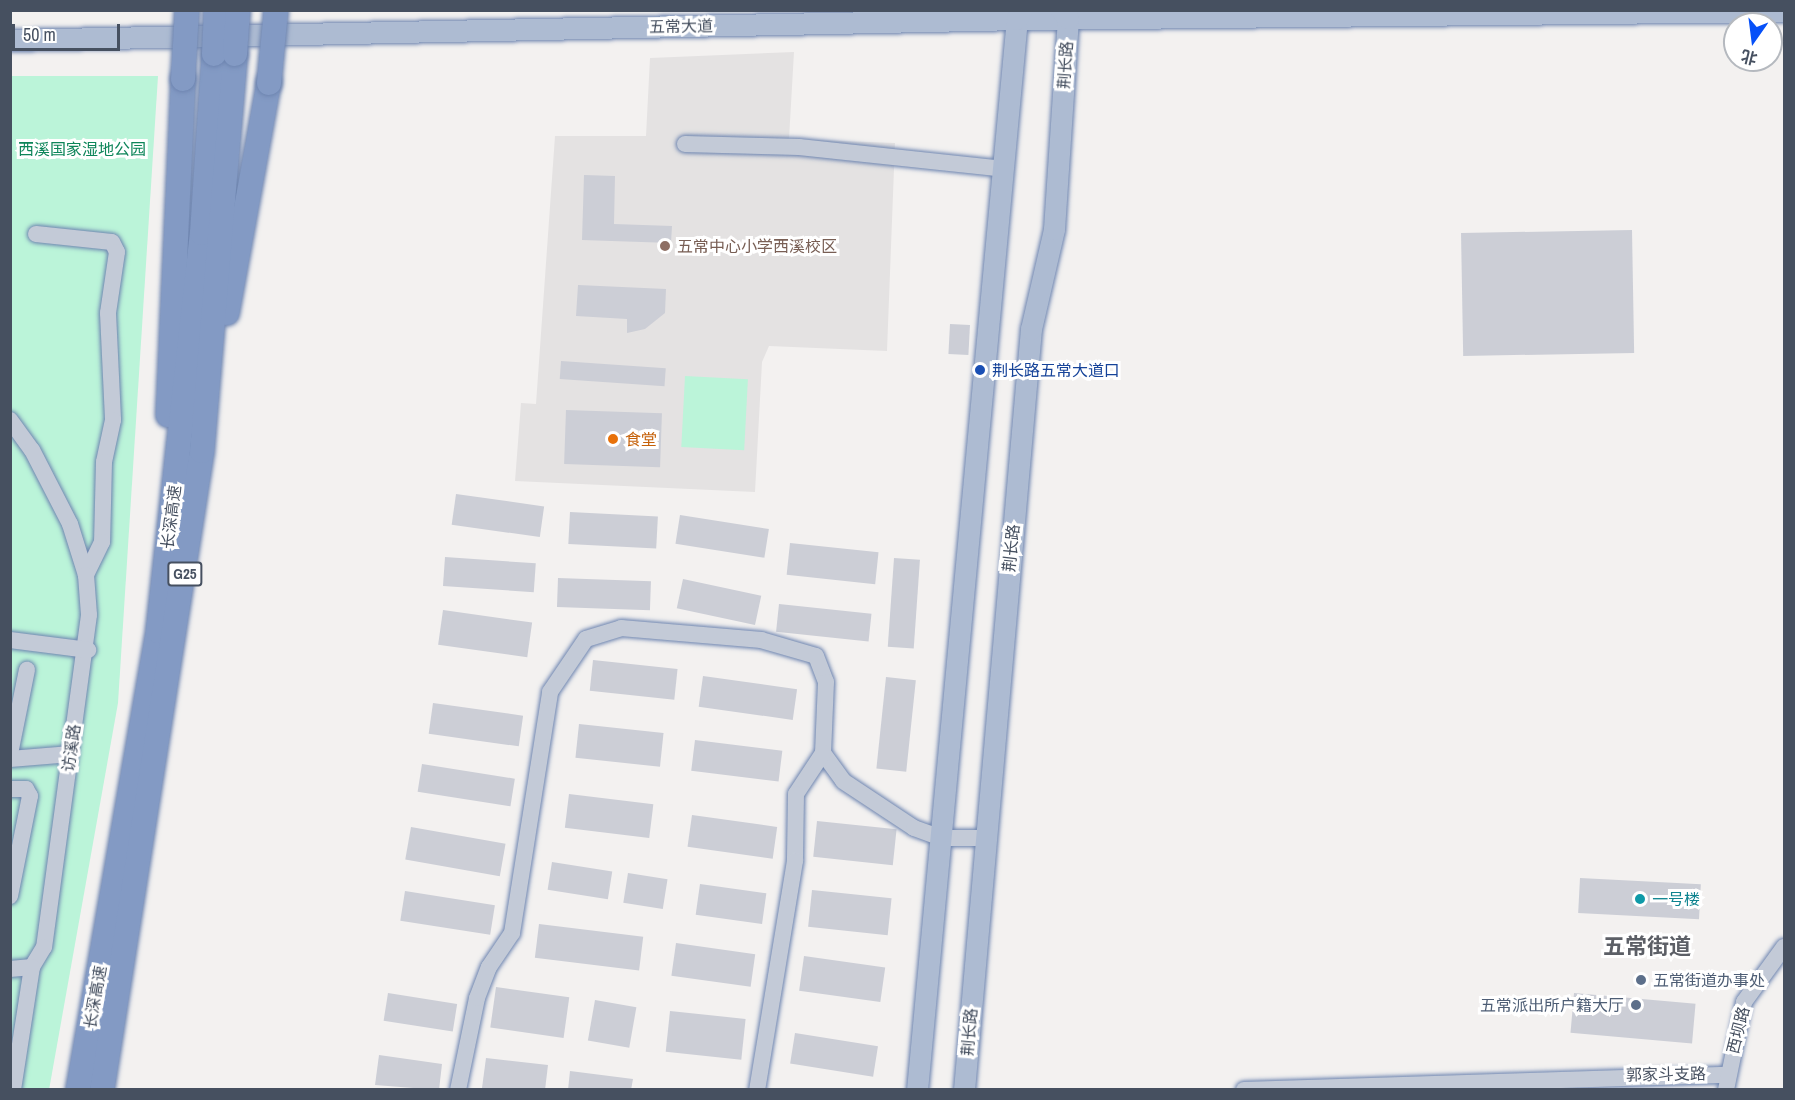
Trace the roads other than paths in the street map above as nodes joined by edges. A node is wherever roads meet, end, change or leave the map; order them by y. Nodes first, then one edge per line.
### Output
1 (187, 10) edge
2 (216, 10) edge
3 (238, 10) edge
4 (276, 10) edge
5 (1785, 11) edge
6 (1064, 14) edge
7 (1020, 15) edge
8 (10, 40) edge
9 (225, 54) junction
10 (685, 144) dead end
11 (1004, 169) junction
12 (36, 234) dead end
13 (10, 420) edge
14 (202, 451) junction
15 (86, 575) junction
16 (158, 631) junction
17 (10, 640) edge
18 (88, 650) junction
19 (27, 670) dead end
20 (823, 753) junction
21 (10, 754) edge
22 (70, 754) junction
23 (10, 759) edge
24 (10, 789) edge
25 (942, 838) junction
26 (987, 838) junction
27 (10, 896) edge
28 (1785, 947) edge
29 (32, 967) junction
30 (10, 969) edge
31 (1727, 1082) edge
32 (13, 1089) edge
33 (78, 1089) edge
34 (102, 1089) edge
35 (458, 1089) edge
36 (757, 1089) edge
37 (917, 1089) edge
38 (964, 1089) edge
39 (1244, 1089) edge

1 - 16 highway, bridge
2 - 9 highway, 长深高速 / G25, bridge
3 - 9 highway, 长深高速 / G25, bridge
4 - 14 highway, bridge
5 - 6 main road, 五常大道
6 - 7 main road, 五常大道
6 - 26 main road, 荆长路
7 - 8 main road, 五常大道
7 - 11 main road
9 - 14 highway, 长深高速 / G25
9 - 16 highway, 长深高速 / G25
10 - 11 street
11 - 25 main road
12 - 15 street
13 - 15 street, 访溪路
14 - 34 highway, 长深高速 / G25
15 - 18 street, 访溪路
16 - 33 highway, 长深高速 / G25
17 - 18 street
18 - 22 street, 访溪路
19 - 21 street
20 - 25 street
20 - 35 street
20 - 36 street
22 - 23 street
22 - 29 street, 访溪路
24 - 27 street
25 - 26 street
25 - 37 main road
26 - 38 main road, 荆长路
28 - 31 street, 西坝路
29 - 30 street
29 - 32 street, 访溪路
31 - 39 street, 郭家斗支路

